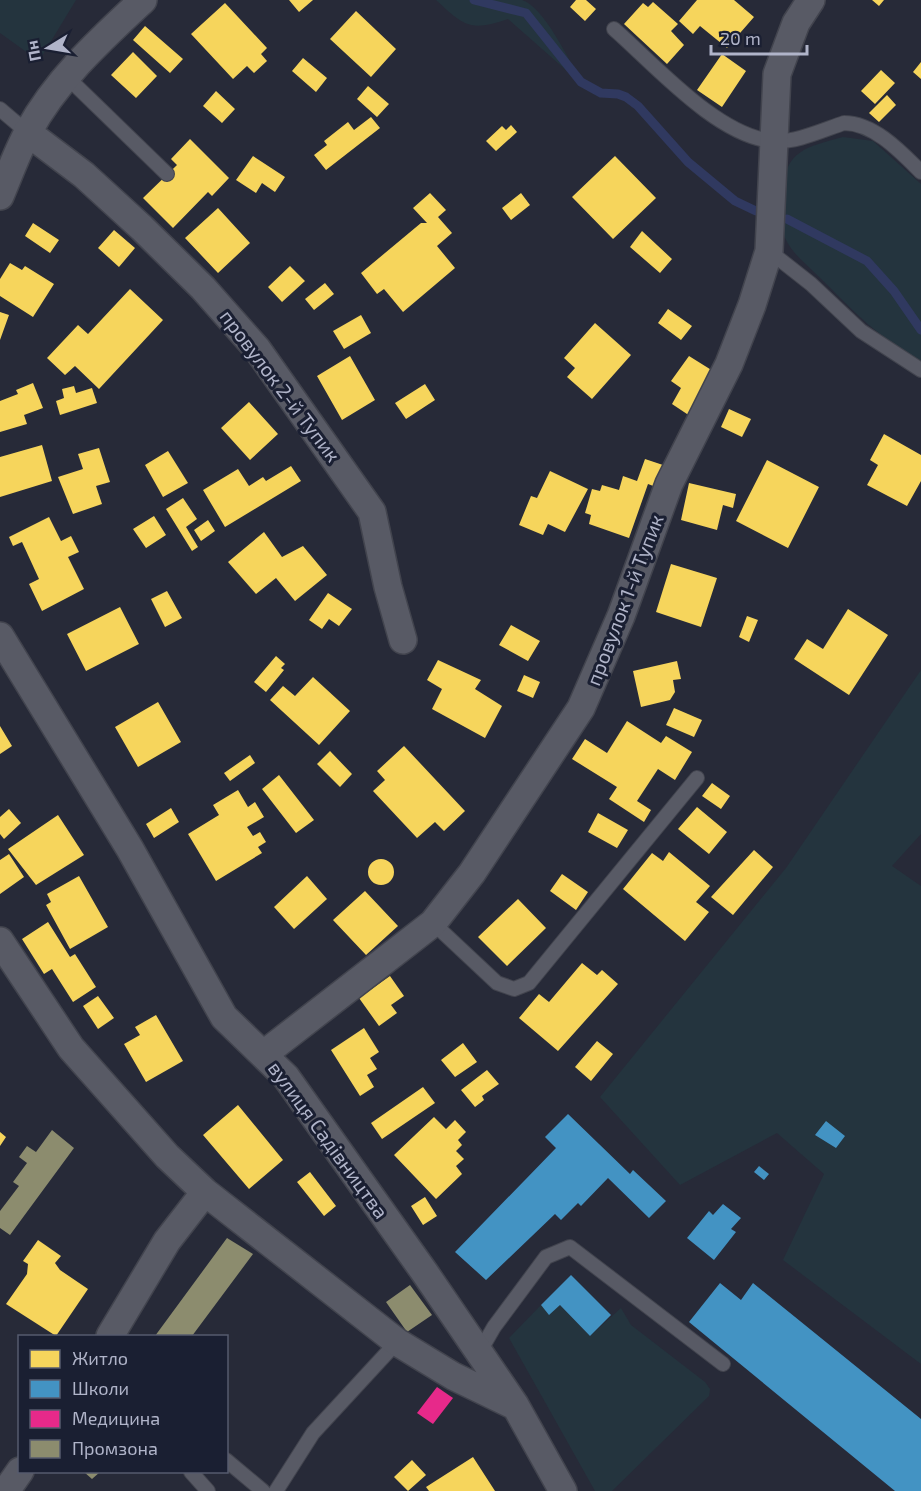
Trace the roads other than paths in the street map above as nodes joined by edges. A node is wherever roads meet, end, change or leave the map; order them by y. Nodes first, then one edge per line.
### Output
1 (143, 0) edge
2 (811, 0) edge
3 (614, 29) dead end
4 (66, 76) junction
5 (0, 109) edge
6 (27, 132) junction
7 (773, 141) junction
8 (921, 172) edge
9 (167, 174) dead end
10 (0, 196) edge
11 (769, 251) junction
12 (921, 370) edge
13 (0, 636) edge
14 (403, 640) dead end
15 (697, 778) dead end
16 (433, 923) junction
17 (1, 943) edge
18 (264, 1054) junction
19 (205, 1192) junction
20 (111, 1335) edge
21 (397, 1342) junction
22 (479, 1353) junction
23 (723, 1364) dead end
24 (514, 1405) junction
25 (228, 1462) edge
26 (19, 1473) edge
27 (192, 1473) edge
28 (6, 1491) edge
29 (208, 1491) edge
30 (263, 1491) edge
31 (276, 1491) edge
32 (563, 1491) edge

1 - 4 street
2 - 7 street, провулок 1-й Тупик
3 - 7 lane
4 - 6 street
4 - 9 lane
5 - 6 lane
6 - 10 street
6 - 14 street, провулок 2-й Тупик
7 - 8 lane
7 - 11 street, провулок 1-й Тупик
11 - 12 lane
11 - 16 street, провулок 1-й Тупик
13 - 18 street, вулиця Садівництва
15 - 16 lane
16 - 18 street, провулок 1-й Тупик
17 - 19 street
18 - 22 street, вулиця Садівництва
19 - 20 street
19 - 21 street
21 - 24 street
21 - 31 lane
22 - 23 lane
22 - 24 street, вулиця Садівництва
24 - 32 street, вулиця Садівництва
25 - 30 lane
26 - 28 street
27 - 29 lane

